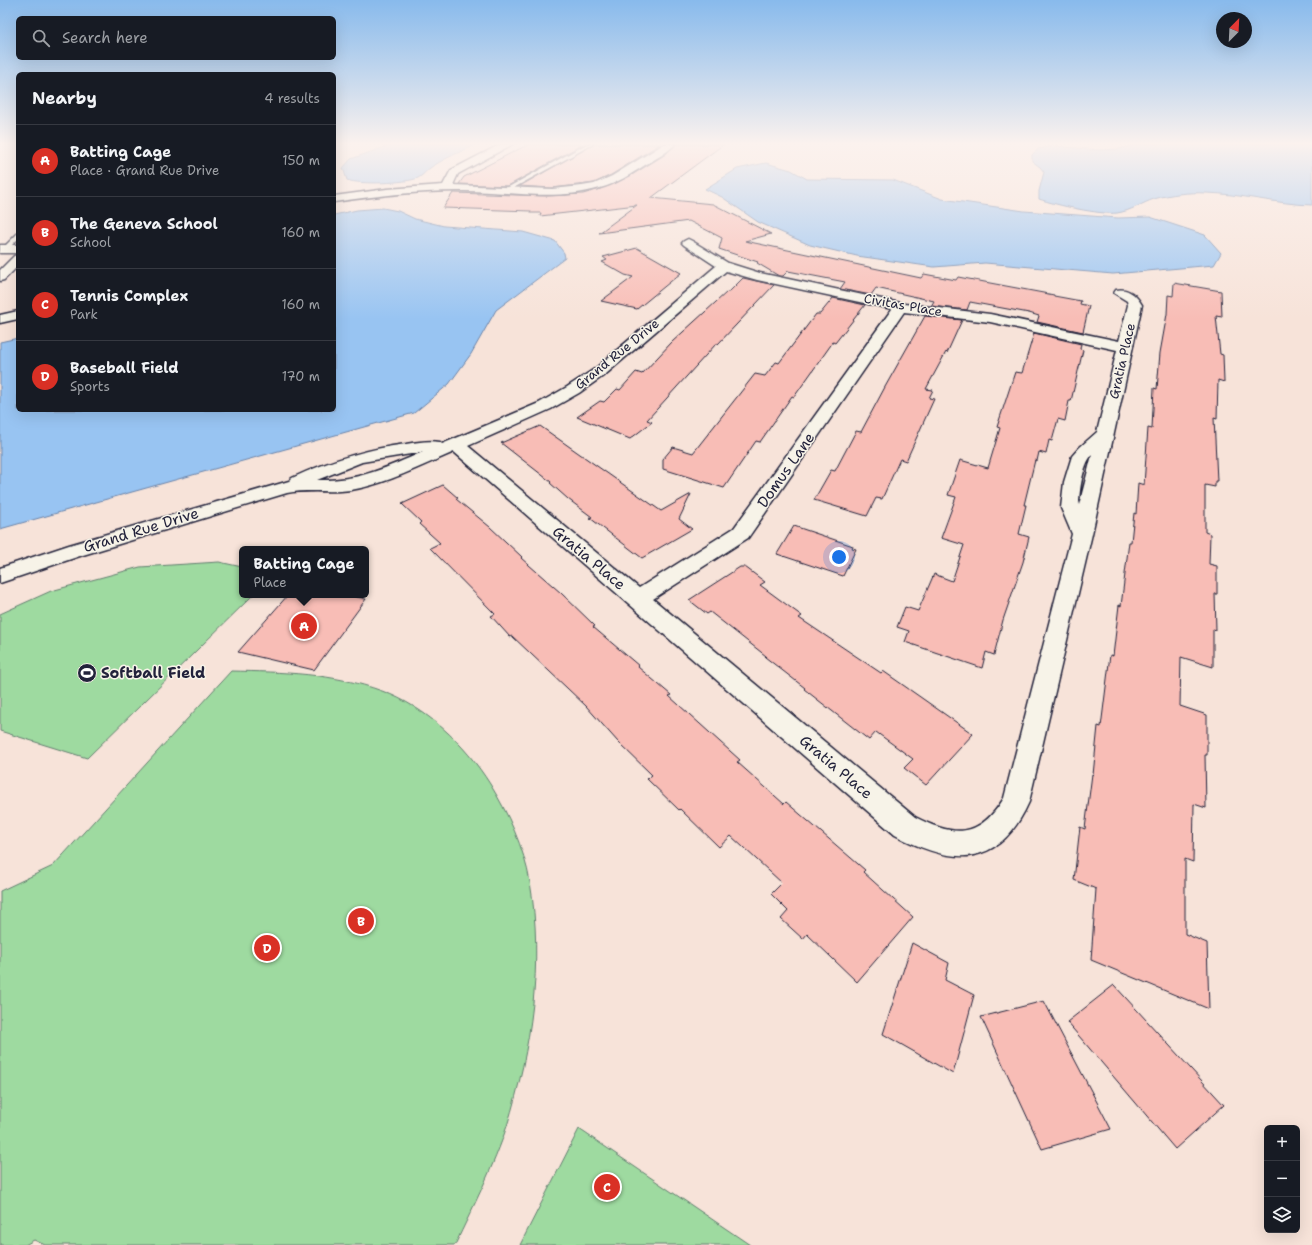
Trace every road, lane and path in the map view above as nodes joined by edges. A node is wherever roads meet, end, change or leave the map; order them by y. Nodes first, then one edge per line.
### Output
1 (16, 237) edge
2 (688, 243) dead end
3 (3, 248) edge
4 (16, 249) edge
5 (16, 261) edge
6 (724, 266) junction
7 (0, 277) edge
8 (1121, 293) dead end
9 (900, 307) junction
10 (16, 316) edge
11 (0, 319) edge
12 (1125, 347) junction
13 (455, 444) junction
14 (0, 576) edge
15 (637, 598) junction

1 - 3 lane
2 - 6 street, Civitas Place
3 - 4 street
5 - 7 street
6 - 9 street, Civitas Place
6 - 13 street, Grand Rue Drive
8 - 12 street, Gratia Place
9 - 12 street, Civitas Place
9 - 15 street, Domus Lane
10 - 11 street
12 - 15 street, Gratia Place
13 - 14 street, Grand Rue Drive
13 - 15 street, Gratia Place

